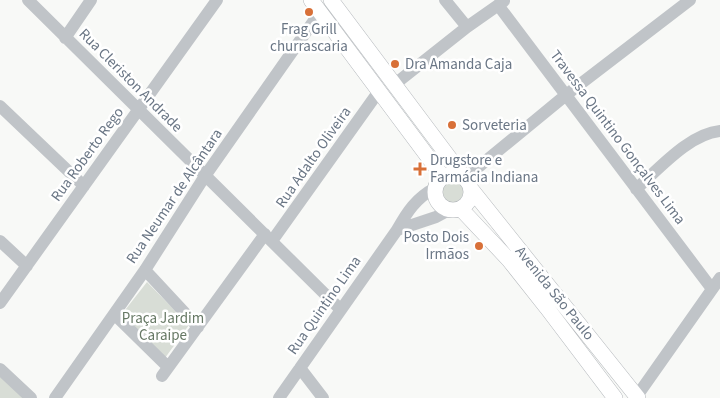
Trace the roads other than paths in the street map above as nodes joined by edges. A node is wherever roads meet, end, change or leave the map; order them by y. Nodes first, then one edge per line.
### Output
1 (28, 0) edge
2 (91, 0) edge
3 (217, 0) edge
4 (331, 0) edge
5 (446, 0) edge
6 (687, 1) edge
7 (502, 3) edge
8 (316, 6) edge
9 (467, 27) junction
10 (65, 38) junction
11 (395, 84) junction
12 (379, 91) junction
13 (566, 95) junction
14 (0, 106) edge
15 (138, 111) junction
16 (720, 132) edge
17 (205, 176) junction
18 (466, 181) junction
19 (439, 183) junction
20 (84, 186) junction
21 (636, 189) junction
22 (455, 209) junction
23 (397, 230) junction
24 (268, 237) junction
25 (0, 241) edge
26 (27, 266) junction
27 (145, 270) junction
28 (720, 278) edge
29 (712, 289) junction
30 (0, 303) edge
31 (340, 309) junction
32 (114, 314) junction
33 (198, 327) junction
34 (0, 368) edge
35 (300, 368) junction
36 (638, 397) edge
37 (31, 398) edge
38 (55, 398) edge
39 (279, 398) edge
40 (323, 398) edge
41 (615, 398) edge

1 - 10 street, Rua Cleriston Andrade
2 - 10 street
3 - 15 street, Rua Roberto Rego
4 - 11 main road, Avenida São Paulo
5 - 9 street
6 - 13 street
7 - 9 street
7 - 13 street, Travessa Quintino Gonçalves Lima
8 - 12 main road, Avenida São Paulo
8 - 17 street, Rua Neumar de Alcântara
9 - 11 street
10 - 15 street, Rua Cleriston Andrade
11 - 18 main road, Avenida São Paulo
12 - 19 main road, Avenida São Paulo
12 - 24 street, Rua Adalto Oliveira
13 - 18 street
13 - 21 street, Travessa Quintino Gonçalves Lima
14 - 20 street
15 - 17 street, Rua Cleriston Andrade
15 - 20 street, Rua Roberto Rego
16 - 21 street
17 - 24 street, Rua Cleriston Andrade
17 - 27 street, Rua Neumar de Alcântara
18 - 19 main road
18 - 22 main road
18 - 36 main road, Avenida São Paulo
19 - 22 main road, Avenida São Paulo
19 - 23 street, Rua Quintino Lima
20 - 26 street, Rua Roberto Rego
21 - 29 street, Travessa Quintino Gonçalves Lima
22 - 23 street
22 - 41 main road, Avenida São Paulo
23 - 31 street, Rua Quintino Lima
24 - 31 street, Rua Cleriston Andrade
24 - 33 street, Rua Adalto Oliveira
25 - 26 street
26 - 30 street, Rua Roberto Rego
27 - 32 street, Rua Neumar de Alcântara
27 - 33 street
28 - 29 street
29 - 36 street
31 - 35 street, Rua Quintino Lima
32 - 33 street, Rua Adalto Oliveira
32 - 38 street, Rua Neumar de Alcântara
34 - 37 street
35 - 39 street, Rua Quintino Lima
35 - 40 street

